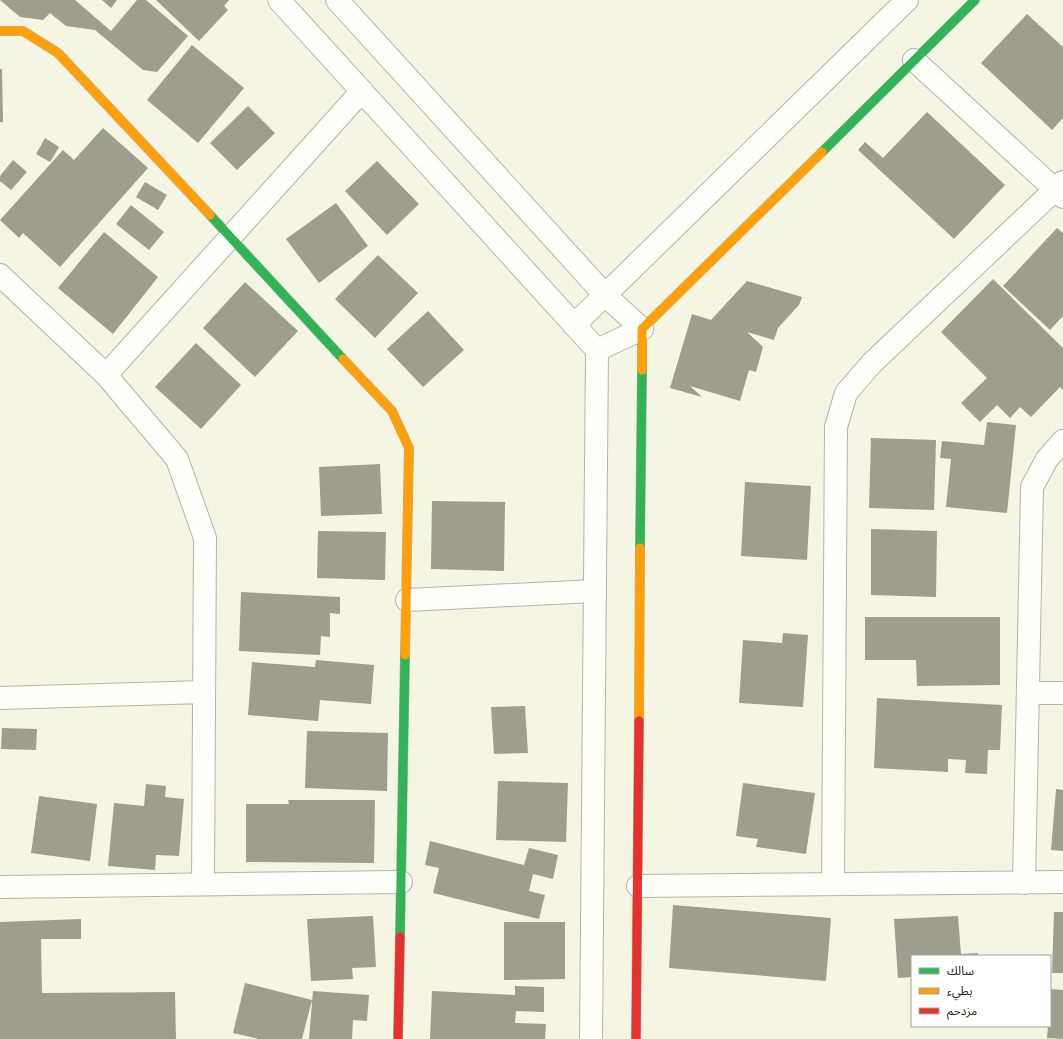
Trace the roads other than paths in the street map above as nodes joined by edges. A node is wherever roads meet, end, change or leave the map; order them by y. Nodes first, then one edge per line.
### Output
1 (279, 0) edge
2 (336, 0) edge
3 (907, 0) edge
4 (975, 0) edge
5 (0, 31) edge
6 (914, 60) junction
7 (362, 91) junction
8 (1060, 190) edge
9 (230, 238) junction
10 (0, 274) edge
11 (605, 295) junction
12 (574, 326) junction
13 (642, 328) junction
14 (597, 350) junction
15 (106, 375) junction
16 (1063, 440) edge
17 (595, 591) junction
18 (406, 600) junction
19 (204, 692) junction
20 (1063, 692) edge
21 (1028, 693) junction
22 (0, 698) edge
23 (401, 882) junction
24 (1063, 882) edge
25 (1024, 883) junction
26 (203, 884) junction
27 (833, 884) junction
28 (638, 886) junction
29 (0, 887) edge
30 (398, 1039) edge
31 (591, 1039) edge
32 (636, 1039) edge

1 - 7 street
2 - 11 street
3 - 11 street
4 - 6 street
5 - 9 street
6 - 8 street
6 - 13 street
7 - 9 street
7 - 12 street
8 - 27 street
9 - 15 street
9 - 18 street
10 - 15 street
11 - 12 street
11 - 13 street
12 - 14 street
13 - 14 street
13 - 28 street
14 - 17 street
15 - 19 street
16 - 21 street
17 - 18 street
17 - 31 street
18 - 23 street
19 - 22 street
19 - 26 street
20 - 21 street
21 - 25 street
23 - 26 street
23 - 30 street
24 - 25 street
25 - 27 street
26 - 29 street
27 - 28 street
28 - 32 street

